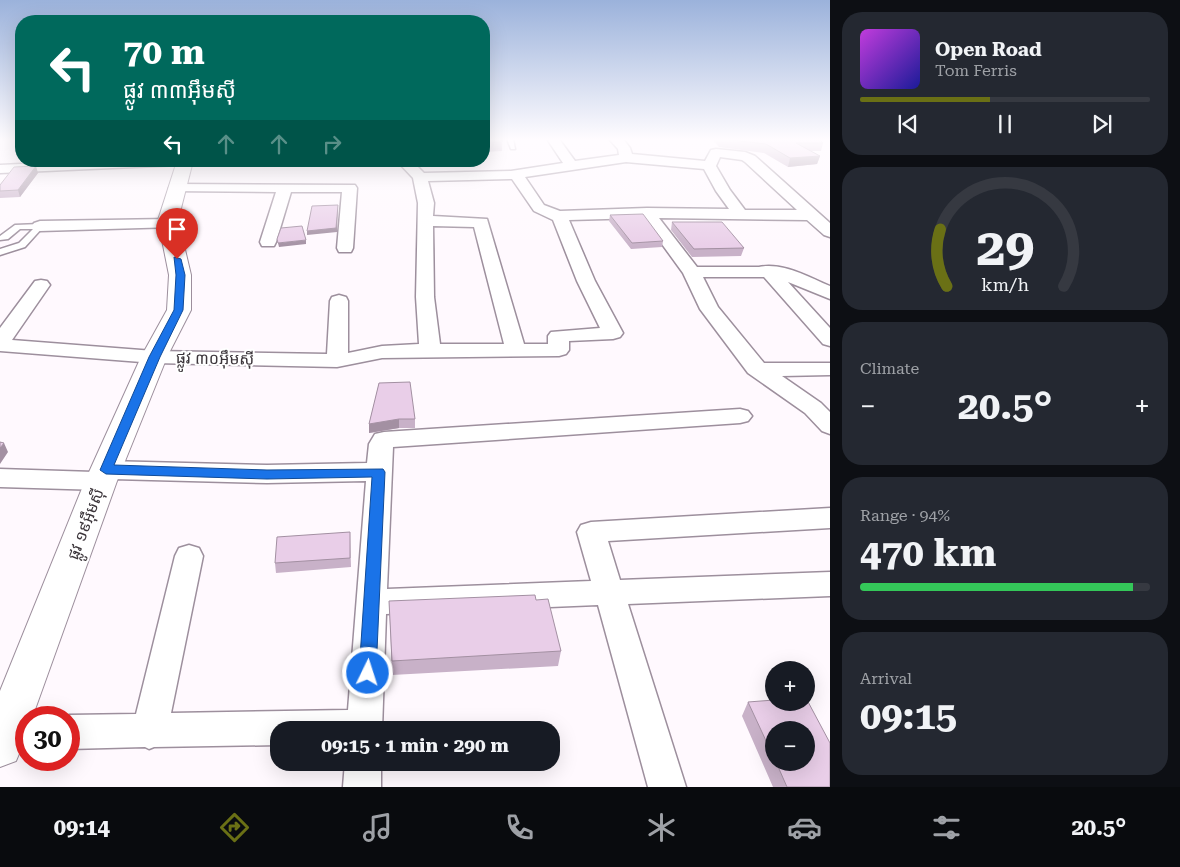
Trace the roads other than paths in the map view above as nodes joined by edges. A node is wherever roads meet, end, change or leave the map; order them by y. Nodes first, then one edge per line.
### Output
1 (179, 176) edge
2 (213, 176) edge
3 (461, 176) edge
4 (517, 176) edge
5 (718, 176) edge
6 (769, 176) edge
7 (420, 177) joint
8 (285, 188) junction
9 (647, 213) junction
10 (742, 215) junction
11 (559, 216) junction
12 (812, 216) junction
13 (830, 217) edge
14 (425, 221) junction
15 (169, 224) junction
16 (40, 226) junction
17 (830, 232) edge
18 (0, 238) edge
19 (268, 242) dead end
20 (345, 248) dead end
21 (0, 252) edge
22 (768, 270) junction
23 (692, 272) junction
24 (40, 285) dead end
25 (830, 293) edge
26 (339, 301) dead end
27 (830, 340) edge
28 (0, 343) edge
29 (430, 350) junction
30 (516, 350) junction
31 (154, 357) junction
32 (337, 361) junction
33 (830, 369) edge
34 (759, 370) junction
35 (740, 416) dead end
36 (830, 426) edge
37 (379, 472) junction
38 (104, 476) junction
39 (3, 484) edge
40 (830, 518) edge
41 (189, 556) dead end
42 (830, 584) edge
43 (608, 592) junction
44 (372, 602) junction
45 (364, 721) edge
46 (270, 730) edge
47 (80, 732) edge
48 (149, 732) junction
49 (11, 737) edge
50 (363, 771) edge
51 (362, 787) edge
52 (667, 787) edge

1 - 15 street, ផ្លូវ ១៩អ៊ឹមស៊ី
2 - 8 street
3 - 7 street
4 - 11 street
5 - 10 street
6 - 12 street
7 - 14 street
8 - 19 street
8 - 20 street
9 - 10 street
9 - 11 street
9 - 23 street
10 - 12 street
11 - 30 street, ផ្លូវ ៣០អ៊ឹមស៊ី
12 - 13 street
12 - 17 street
14 - 29 street
14 - 30 street
15 - 16 street
15 - 31 street, ផ្លូវ ១៩អ៊ឹមស៊ី
16 - 18 lane
16 - 21 lane
22 - 23 street
22 - 25 street
22 - 27 street
23 - 34 street
24 - 28 street
26 - 32 street
28 - 31 street, ផ្លូវ ៣០អ៊ឹមស៊ី
29 - 30 street, ផ្លូវ ៣០អ៊ឹមស៊ី
29 - 32 street, ផ្លូវ ៣០អ៊ឹមស៊ី
31 - 32 street, ផ្លូវ ៣០អ៊ឹមស៊ី
31 - 38 street, ផ្លូវ ១៩អ៊ឹមស៊ី
33 - 34 street
34 - 36 street
35 - 37 street
37 - 38 street
37 - 44 street
38 - 39 street
38 - 49 street, ផ្លូវ ១៩អ៊ឹមស៊ី
40 - 43 street
41 - 48 street
42 - 43 street
43 - 44 street
43 - 52 street
44 - 45 street
46 - 48 street
47 - 48 street
50 - 51 street

